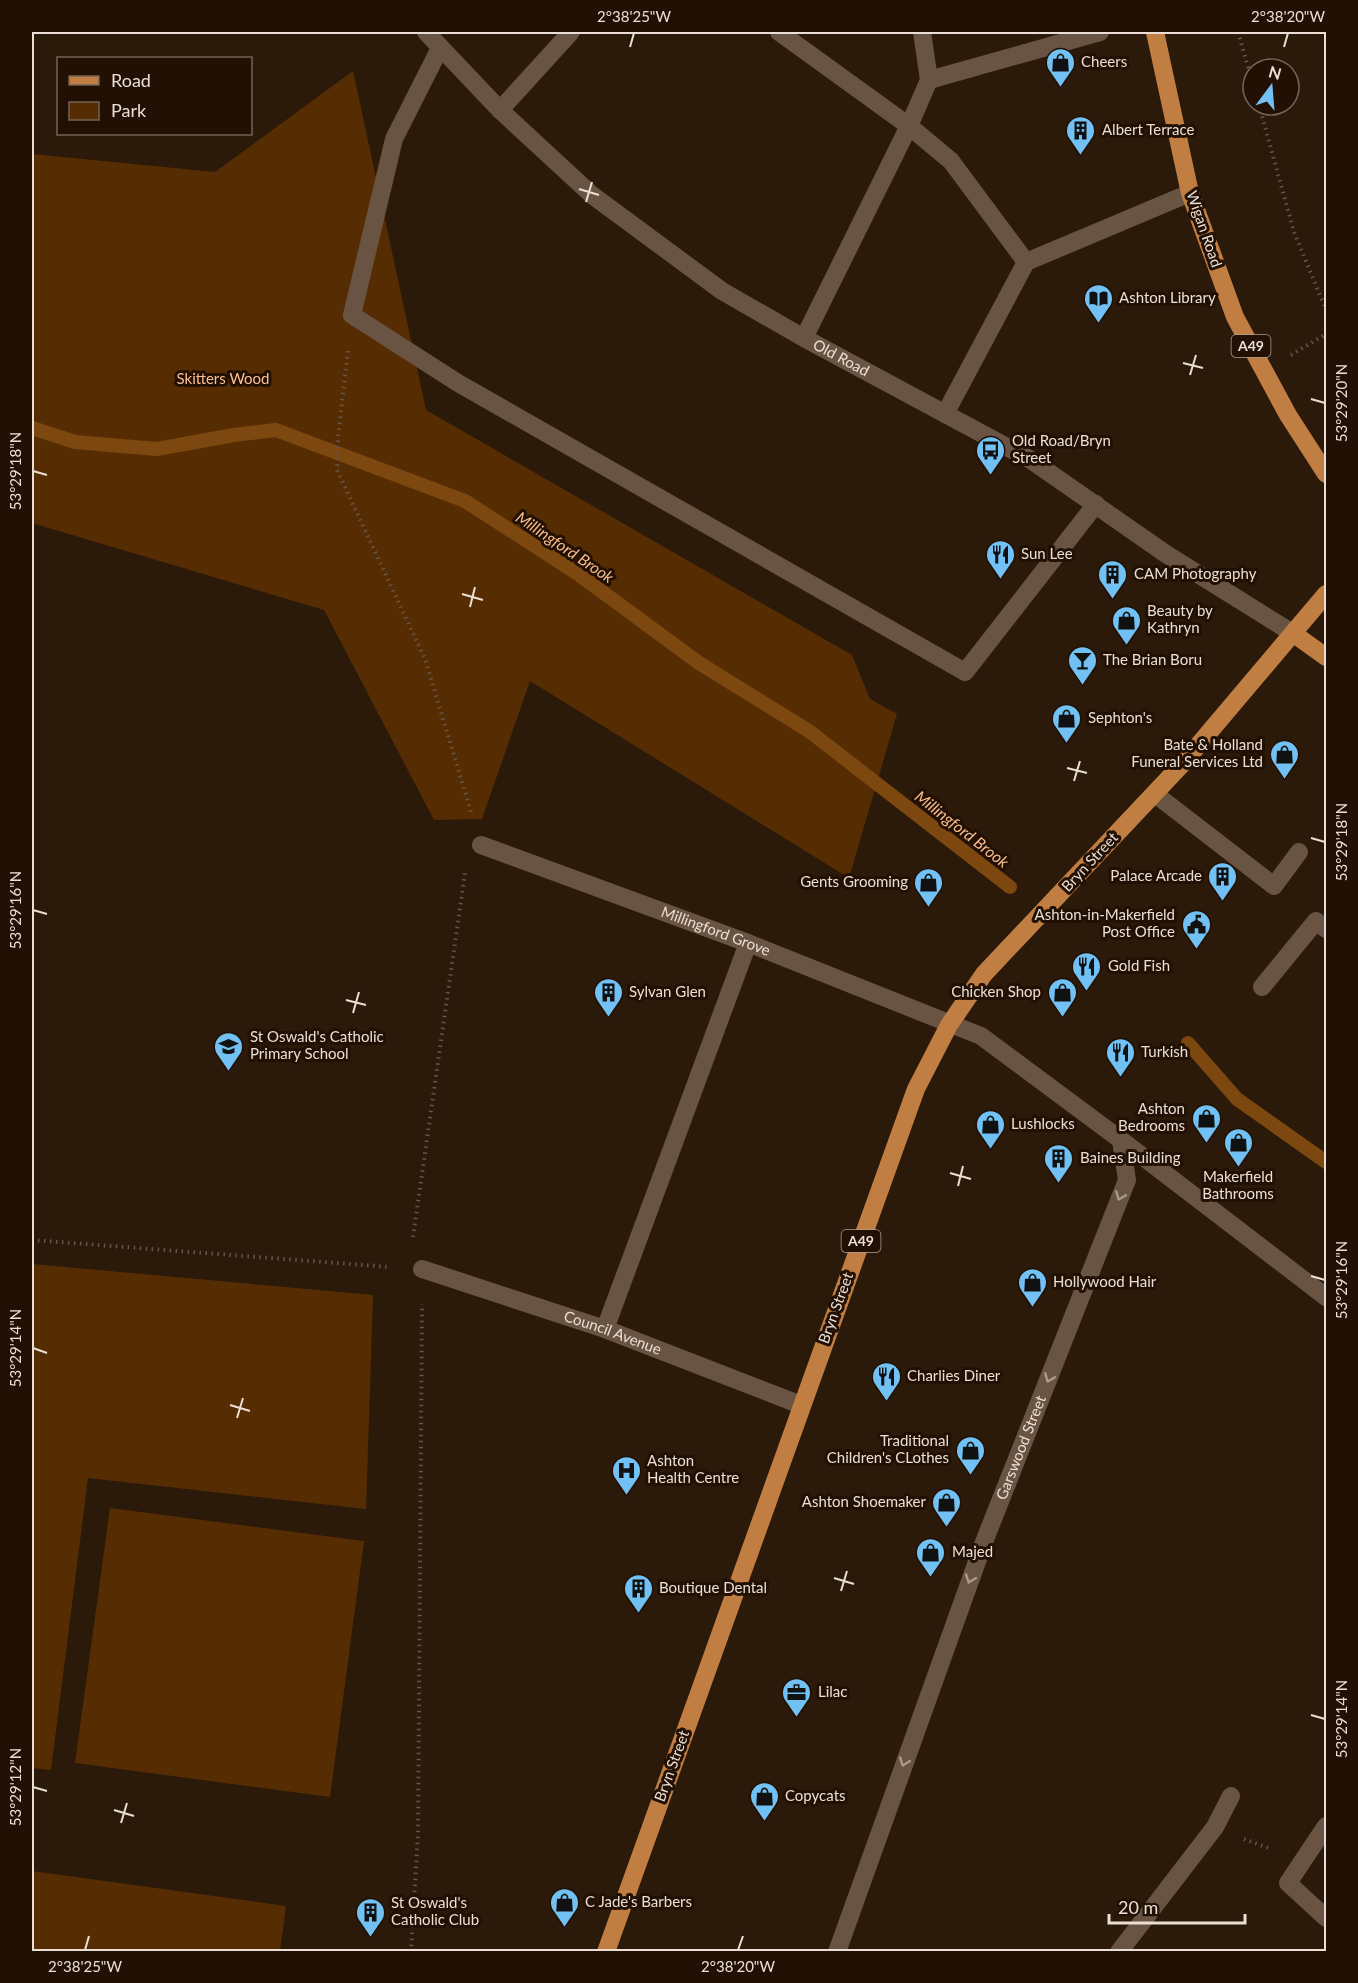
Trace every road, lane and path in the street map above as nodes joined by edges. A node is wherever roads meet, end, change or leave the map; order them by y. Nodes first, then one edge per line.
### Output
1 (426, 32) edge
2 (571, 32) edge
3 (778, 32) edge
4 (922, 32) edge
5 (1100, 32) edge
6 (1155, 32) edge
7 (1238, 32) edge
8 (440, 48) junction
9 (1245, 57) edge
10 (929, 80) junction
11 (500, 110) junction
12 (1262, 117) edge
13 (909, 126) junction
14 (1190, 193) junction
15 (1026, 262) junction
16 (1326, 310) edge
17 (352, 315) junction
18 (1326, 334) edge
19 (804, 338) junction
20 (1305, 347) dead end
21 (945, 414) junction
22 (1326, 474) edge
23 (1096, 504) junction
24 (1326, 594) edge
25 (1294, 634) junction
26 (1326, 657) edge
27 (1155, 794) junction
28 (481, 845) junction
29 (1299, 852) dead end
30 (1321, 925) edge
31 (748, 943) junction
32 (1262, 987) dead end
33 (949, 1025) junction
34 (1121, 1140) junction
35 (32, 1240) edge
36 (415, 1269) junction
37 (1326, 1297) edge
38 (605, 1329) junction
39 (801, 1405) junction
40 (1231, 1796) dead end
41 (1326, 1826) edge
42 (1215, 1827) junction
43 (1302, 1862) junction
44 (1326, 1918) edge
45 (411, 1952) edge
46 (606, 1952) edge
47 (837, 1952) edge
48 (1119, 1952) edge

1 - 8 street, Old Road
2 - 11 street
3 - 13 street
4 - 10 street
5 - 10 street
6 - 14 main road, Wigan Road / A49
7 - 9 path
8 - 11 street, Old Road
8 - 17 street
10 - 13 street
11 - 19 street, Old Road
12 - 16 path
13 - 15 street
13 - 19 street
14 - 15 street
14 - 22 main road, Wigan Road / A49
15 - 21 street
17 - 23 street
17 - 28 path
18 - 20 path
19 - 21 street, Old Road
21 - 23 street, Old Road
23 - 25 street, Old Road
24 - 25 main road, A49
25 - 26 main road
25 - 27 main road, Bryn Street / A49
27 - 29 street
27 - 33 main road, Bryn Street / A49
28 - 31 street, Millingford Grove
28 - 36 path
30 - 32 street
31 - 33 street, Millingford Grove
31 - 38 street
33 - 34 street
33 - 39 main road, Bryn Street / A49
34 - 37 street
34 -> 47 street, Garswood Street
35 - 36 path
36 - 38 street, Council Avenue
36 - 45 path
38 - 39 street, Council Avenue
39 - 46 main road, Bryn Street / A49
40 - 42 street
41 - 43 street
42 - 43 path
42 - 48 street
43 - 44 street

